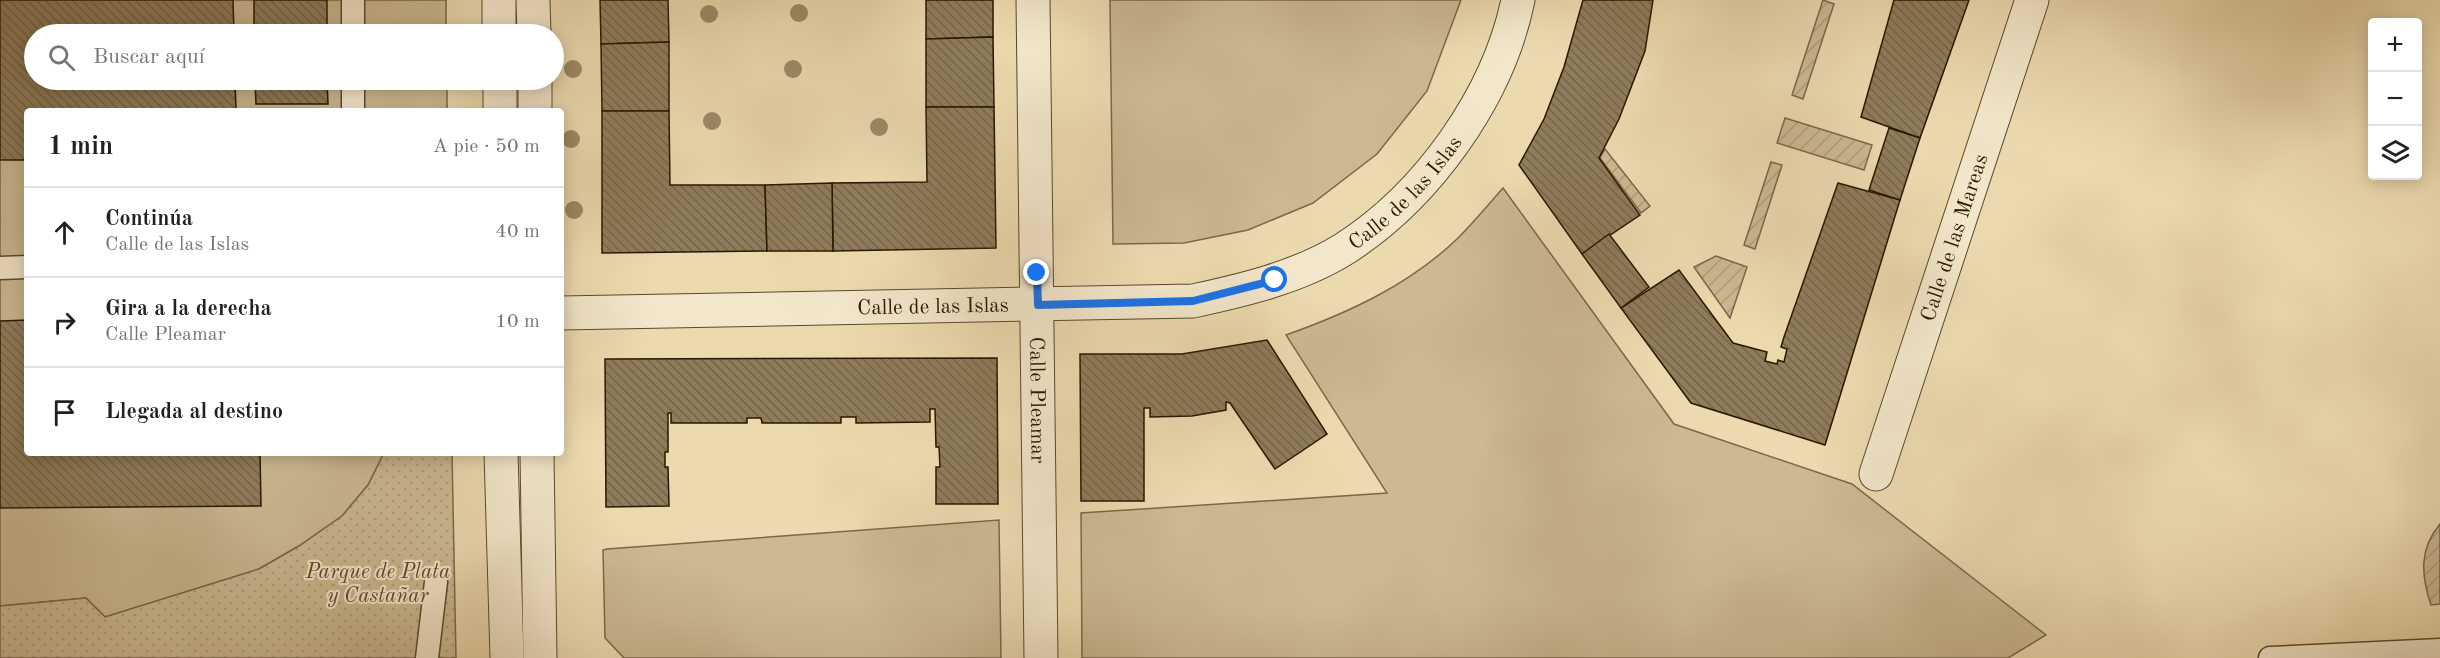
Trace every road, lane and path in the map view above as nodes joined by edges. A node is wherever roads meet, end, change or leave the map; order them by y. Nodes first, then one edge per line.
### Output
1 (353, 0) edge
2 (499, 0) edge
3 (533, 0) edge
4 (1033, 0) edge
5 (1518, 0) edge
6 (2032, 0) edge
7 (353, 24) edge
8 (500, 24) edge
9 (534, 24) edge
10 (353, 90) edge
11 (500, 90) edge
12 (534, 90) edge
13 (353, 108) edge
14 (500, 108) edge
15 (535, 108) edge
16 (24, 267) edge
17 (0, 268) edge
18 (1038, 305) junction
19 (564, 313) edge
20 (501, 456) edge
21 (537, 456) edge
22 (1876, 474) dead end
23 (436, 582) dead end
24 (2440, 650) edge
25 (427, 658) edge
26 (507, 658) edge
27 (540, 658) edge
28 (1041, 658) edge
29 (2270, 658) edge

1 - 7 lane
2 - 8 street
3 - 9 street
4 - 18 street, Calle Pleamar
5 - 18 street, Calle de las Islas
6 - 22 street, Calle de las Mareas
10 - 13 lane
11 - 14 street
12 - 15 street
16 - 17 lane
18 - 19 street, Calle de las Islas
18 - 28 street, Calle Pleamar
20 - 26 street
21 - 27 street
23 - 25 lane
24 - 29 lane

